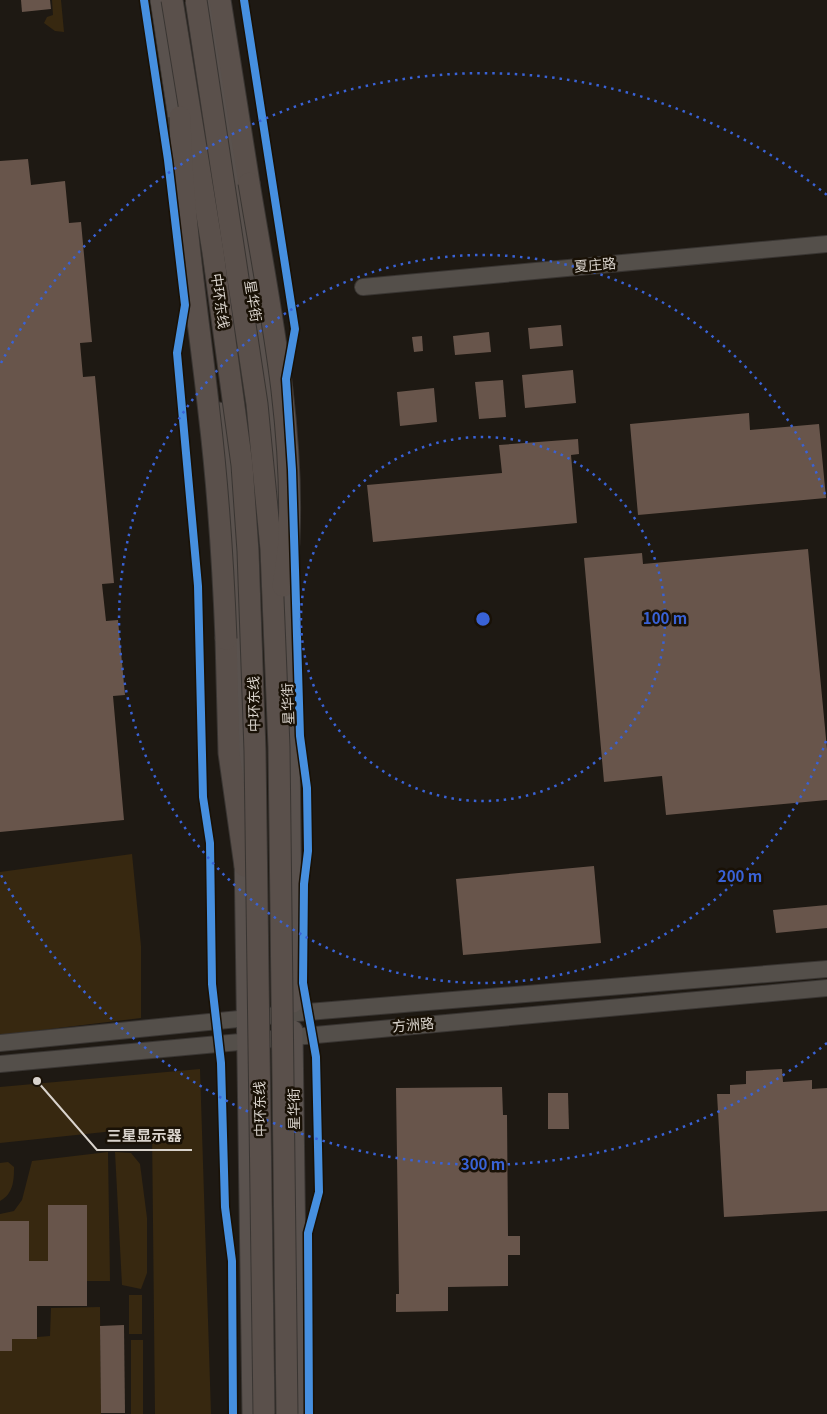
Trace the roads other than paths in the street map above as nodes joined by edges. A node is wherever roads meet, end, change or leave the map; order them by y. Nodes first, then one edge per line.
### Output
1 (160, 0) edge
2 (172, 0) edge
3 (196, 0) edge
4 (208, 0) edge
5 (220, 0) edge
6 (179, 44) junction
7 (827, 244) edge
8 (362, 287) dead end
9 (276, 639) junction
10 (245, 866) junction
11 (827, 969) edge
12 (827, 988) edge
13 (293, 1013) junction
14 (246, 1017) junction
15 (293, 1037) junction
16 (246, 1041) junction
17 (0, 1043) edge
18 (0, 1064) edge
19 (286, 1362) junction
20 (252, 1414) edge
21 (264, 1414) edge
22 (287, 1414) edge
23 (293, 1414) edge
24 (298, 1414) edge

1 - 10 main road
2 - 6 highway, 中环东线, bridge
3 - 9 highway, 中环东线, bridge
4 - 13 main road, 星华街
5 - 9 highway, bridge
6 - 10 highway, bridge
6 - 21 highway, 中环东线, bridge
7 - 8 main road, 夏庄路
9 - 19 highway, 中环东线, bridge
10 - 14 main road
11 - 13 main road, 方洲路
12 - 15 main road, 方洲路
13 - 14 main road, 方洲路
13 - 15 main road, 星华街
14 - 16 main road
14 - 17 main road, 方洲路
15 - 16 main road, 方洲路
15 - 24 main road, 星华街
16 - 18 main road, 方洲路
16 - 20 main road
19 - 22 highway, 中环东线, bridge
19 - 23 highway, bridge

